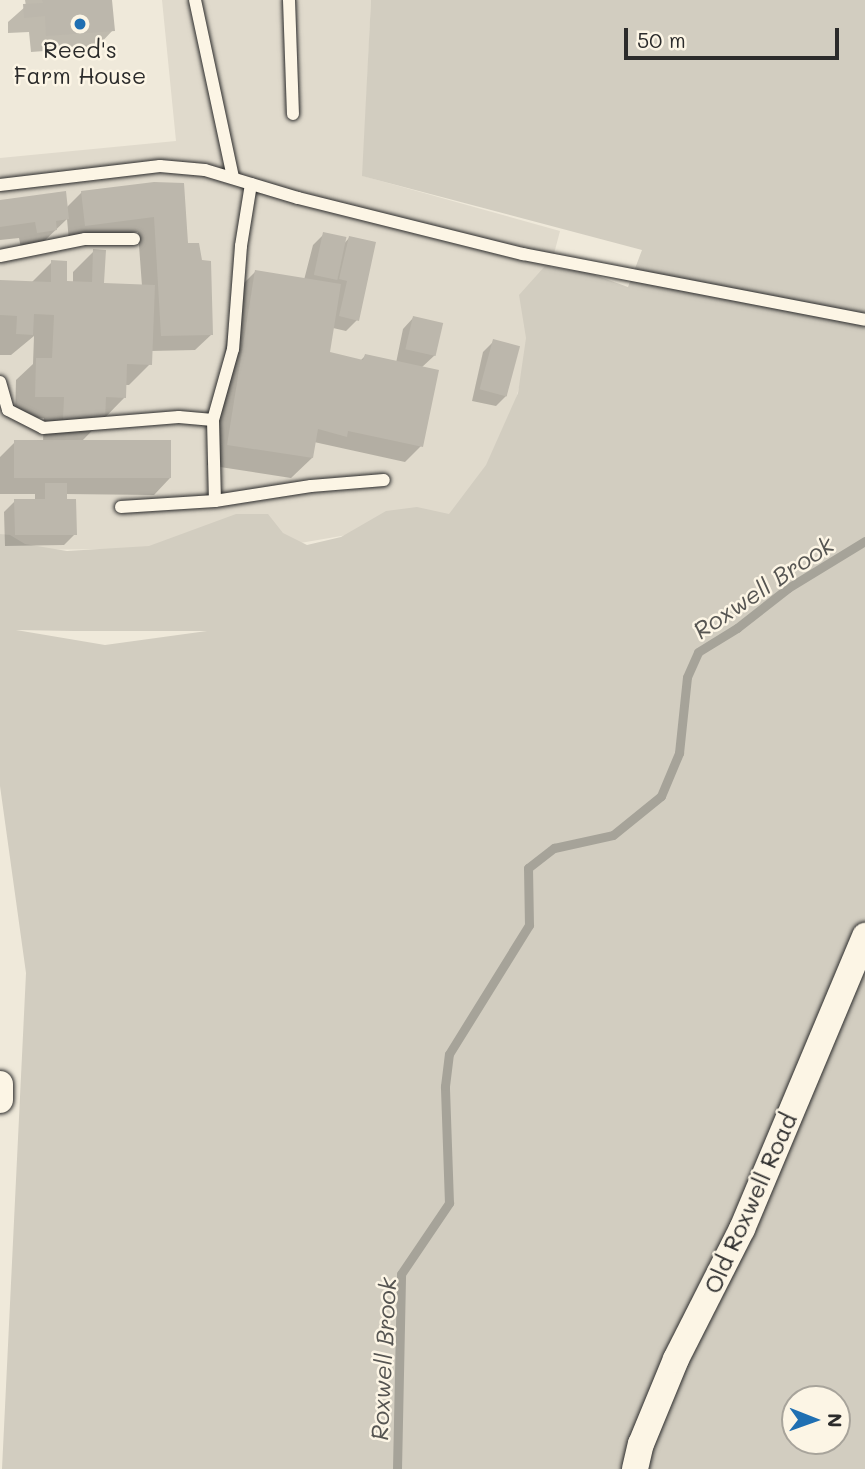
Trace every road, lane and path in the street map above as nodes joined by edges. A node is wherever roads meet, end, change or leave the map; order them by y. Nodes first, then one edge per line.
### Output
1 (195, 0) edge
2 (289, 0) edge
3 (293, 114) dead end
4 (233, 178) junction
5 (251, 184) junction
6 (0, 185) edge
7 (134, 239) dead end
8 (0, 256) edge
9 (865, 320) edge
10 (0, 382) edge
11 (213, 420) junction
12 (384, 480) dead end
13 (215, 501) junction
14 (121, 507) dead end
15 (865, 936) edge
16 (0, 1084) edge
17 (0, 1100) edge
18 (635, 1469) edge

1 - 4 lane
2 - 3 lane
4 - 5 lane
4 - 6 lane
5 - 9 lane
5 - 11 lane
7 - 8 lane
10 - 11 lane
11 - 13 lane
12 - 13 lane
13 - 14 lane
15 - 18 street, Old Roxwell Road
16 - 17 street

